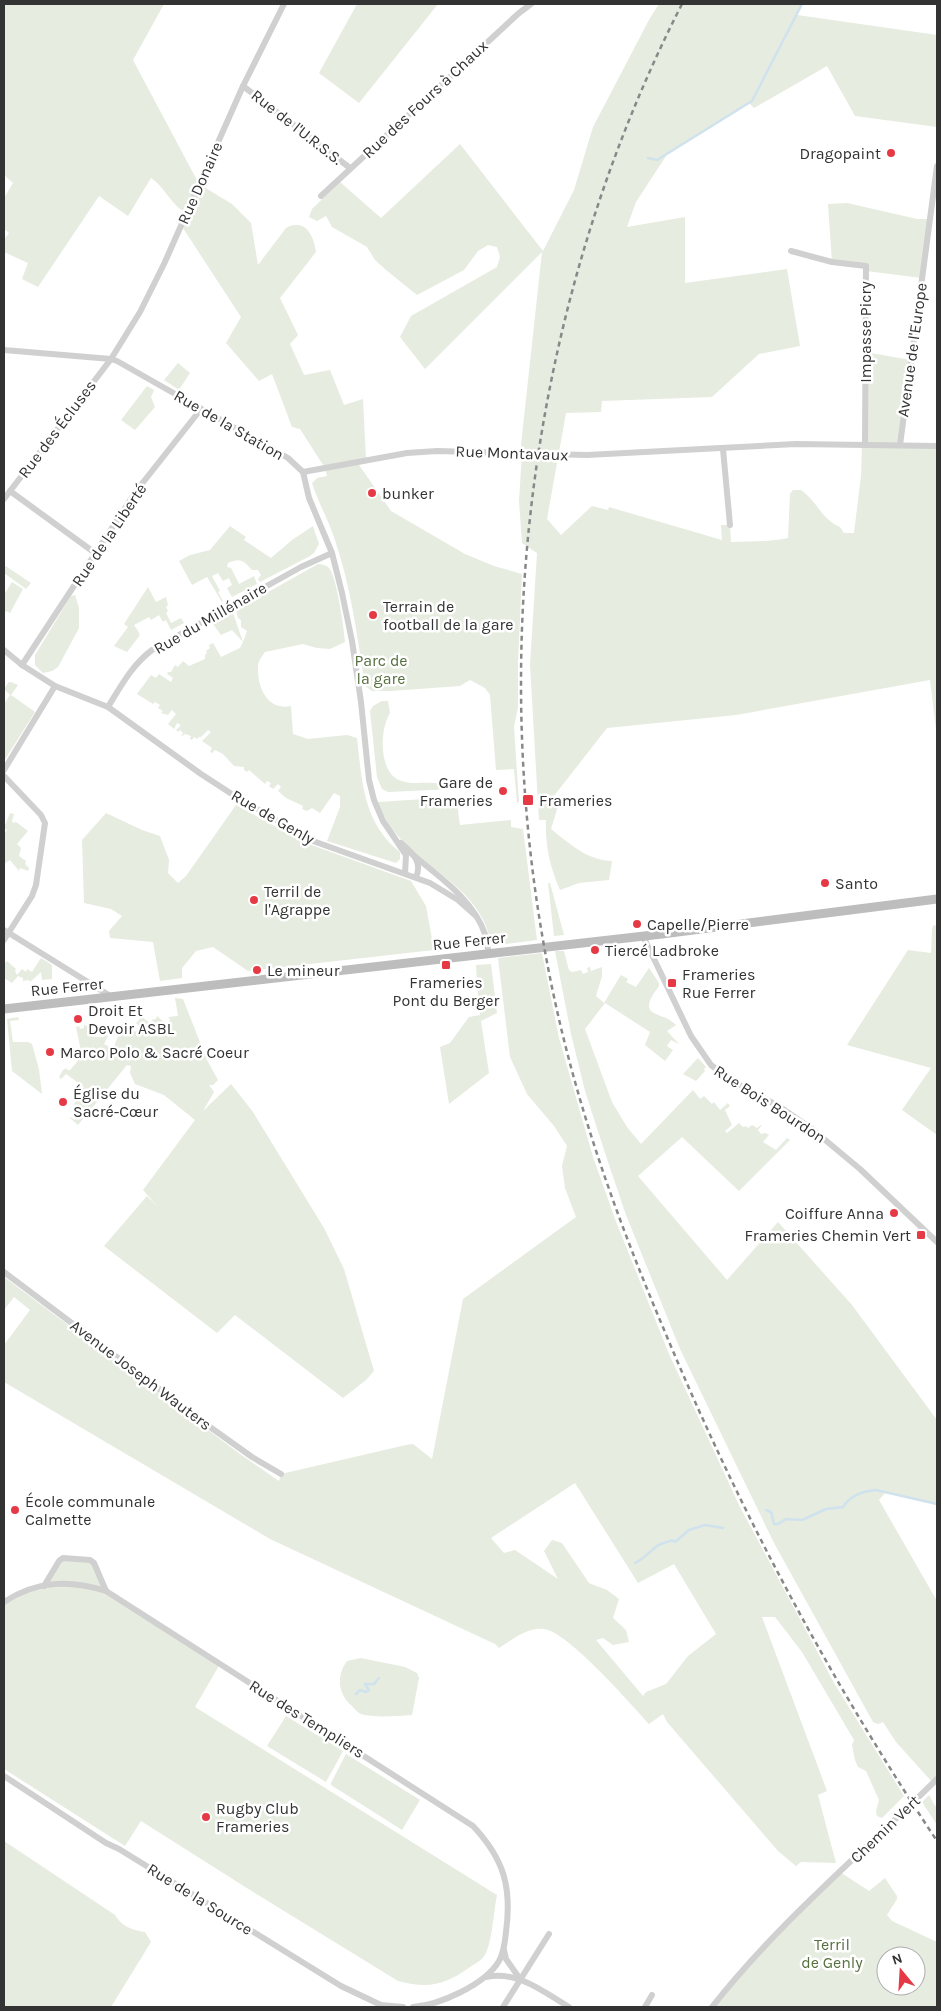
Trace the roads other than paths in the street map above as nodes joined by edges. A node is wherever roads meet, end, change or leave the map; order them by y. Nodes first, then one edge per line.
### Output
1 (284, 4) edge
2 (531, 4) edge
3 (244, 86) junction
4 (937, 166) edge
5 (350, 168) junction
6 (321, 196) dead end
7 (791, 251) dead end
8 (4, 350) edge
9 (111, 359) junction
10 (202, 409) junction
11 (865, 444) junction
12 (900, 445) junction
13 (937, 446) edge
14 (723, 449) junction
15 (303, 472) junction
16 (10, 491) junction
17 (4, 499) edge
18 (730, 525) dead end
19 (96, 553) junction
20 (332, 553) junction
21 (4, 650) edge
22 (22, 665) junction
23 (55, 686) junction
24 (108, 707) junction
25 (4, 770) edge
26 (4, 776) edge
27 (392, 835) junction
28 (412, 854) junction
29 (405, 873) junction
30 (416, 877) junction
31 (937, 899) edge
32 (476, 916) junction
33 (7, 931) edge
34 (643, 936) junction
35 (4, 940) edge
36 (488, 954) junction
37 (112, 997) junction
38 (4, 1009) edge
39 (937, 1242) edge
40 (4, 1272) edge
41 (281, 1474) dead end
42 (44, 1586) junction
43 (106, 1591) junction
44 (4, 1602) edge
45 (4, 1776) edge
46 (937, 1779) edge
47 (549, 1934) dead end
48 (504, 1943) junction
49 (483, 1977) junction
50 (520, 1979) junction
51 (652, 1995) dead end
52 (403, 2007) edge
53 (413, 2007) edge
54 (502, 2007) edge
55 (569, 2007) edge
56 (644, 2007) edge
57 (712, 2007) edge

1 - 3 street, Rue Donaire
2 - 5 street, Rue des Fours à Chaux
3 - 5 street, Rue de l'U.R.S.S.
3 - 9 street, Rue Donaire
4 - 12 street, Avenue de l'Europe
5 - 6 street, Rue des Fours à Chaux
7 - 11 street, Impasse Picry
8 - 9 street
9 - 10 street, Rue de la Station
9 - 16 street, Rue des Écluses
10 - 15 street, Rue de la Station
10 - 19 street, Rue de la Liberté
11 - 12 street, Rue Montavaux
11 - 14 street, Rue Montavaux
12 - 13 street, Rue Montavaux
14 - 15 street, Rue Montavaux
14 - 18 street
15 - 20 street
16 - 17 street, Rue des Écluses
16 - 19 street
19 - 22 street, Rue de la Liberté
20 - 24 street, Rue du Millénaire
20 - 27 street
21 - 22 street, Rue de Genly
22 - 23 street, Rue de Genly
23 - 24 street, Rue de Genly
23 - 25 street
24 - 29 street, Rue de Genly
26 - 33 street
27 - 28 street
27 - 29 street
28 - 30 street
28 - 32 street
29 - 30 street, Rue de Genly
30 - 32 street, Rue de Genly
31 - 34 main road, Rue Ferrer
32 - 36 street
33 - 35 street
33 - 37 street
34 - 36 main road, Rue Ferrer
34 - 39 street, Rue Bois Bourdon
36 - 37 main road, Rue Ferrer
37 - 38 main road, Rue Ferrer
40 - 41 street, Avenue Joseph Wauters
42 - 43 street, Rue des Templiers
42 - 43 street
42 - 44 street, Rue des Templiers
43 - 48 street, Rue des Templiers
45 - 52 street, Rue de la Source
46 - 57 street, Chemin Vert
47 - 50 street
48 - 49 street, Rue des Templiers
48 - 50 street
49 - 50 street
49 - 53 street
50 - 54 street
50 - 55 street
51 - 56 street

